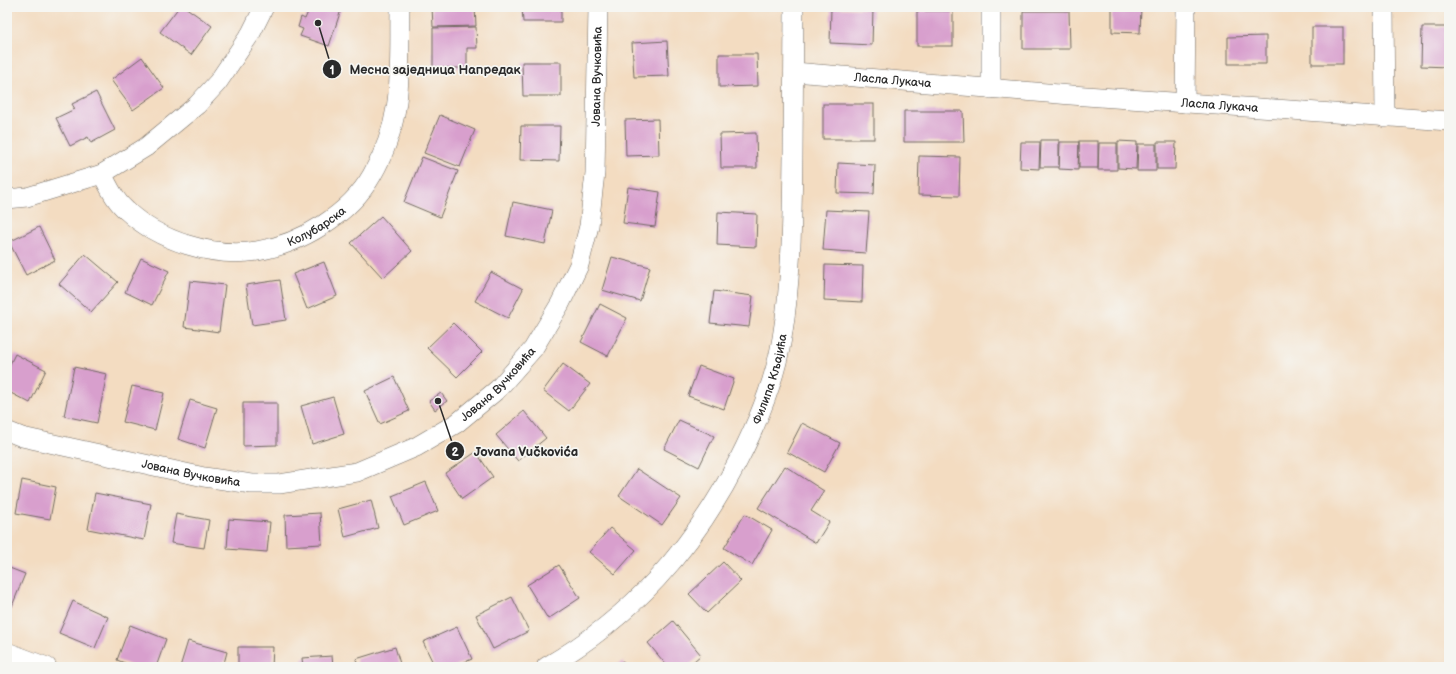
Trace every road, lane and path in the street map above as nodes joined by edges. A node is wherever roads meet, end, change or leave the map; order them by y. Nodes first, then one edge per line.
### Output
1 (264, 7) edge
2 (400, 7) edge
3 (598, 7) edge
4 (794, 7) edge
5 (991, 7) edge
6 (1186, 7) edge
7 (1384, 7) edge
8 (794, 72) junction
9 (991, 88) junction
10 (1185, 103) junction
11 (1384, 118) junction
12 (1449, 121) edge
13 (102, 174) junction
14 (7, 198) edge
15 (7, 431) edge
16 (7, 652) edge
17 (43, 665) edge
18 (546, 667) edge

1 - 13 street
2 - 13 street, Колубарска
3 - 15 street, Јована Вучковића
4 - 8 street, Филипа Кљајића
5 - 9 street
6 - 10 street
7 - 11 street
8 - 9 street, Ласла Лукача
8 - 18 street, Филипа Кљајића
9 - 10 street, Ласла Лукача
10 - 11 street, Ласла Лукача
11 - 12 street, Ласла Лукача
13 - 14 street
16 - 17 street

